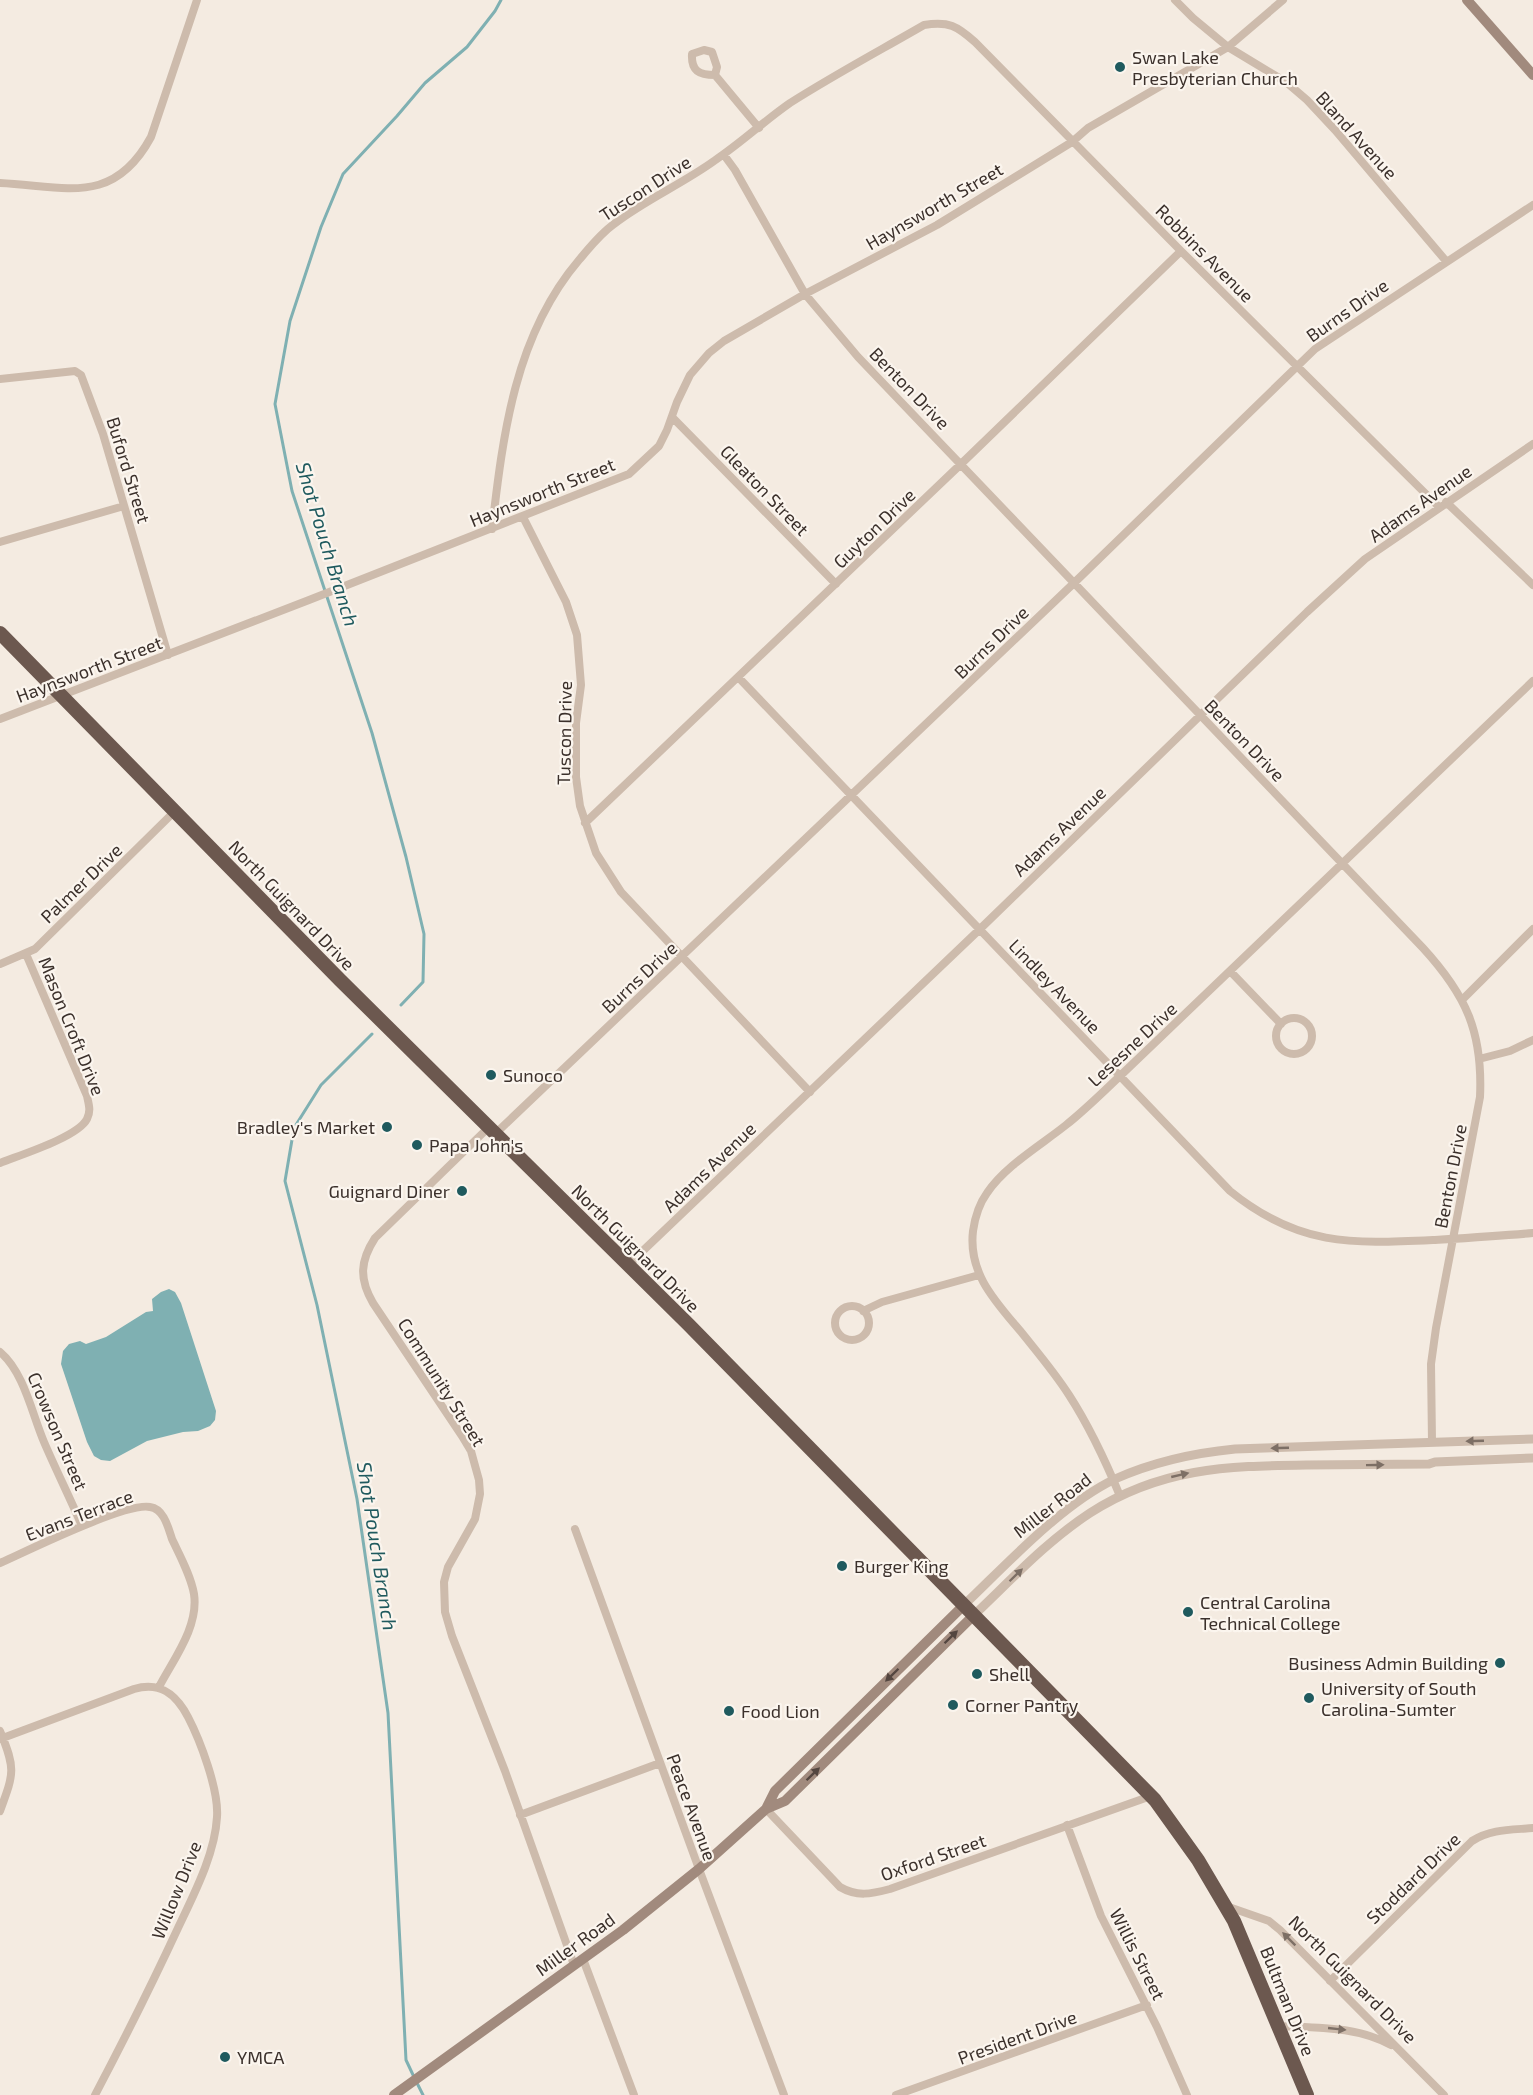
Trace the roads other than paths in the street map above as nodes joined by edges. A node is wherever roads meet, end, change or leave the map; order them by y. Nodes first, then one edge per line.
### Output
1 (197, 0) edge
2 (1175, 0) edge
3 (1283, 0) edge
4 (1467, 0) edge
5 (948, 24) joint
6 (1228, 47) junction
7 (715, 75) dead end
8 (1533, 75) edge
9 (759, 128) junction
10 (1072, 142) junction
11 (724, 155) junction
12 (0, 183) edge
13 (1533, 205) edge
14 (1181, 251) junction
15 (1446, 261) junction
16 (805, 294) junction
17 (1297, 366) junction
18 (0, 379) edge
19 (672, 417) junction
20 (1533, 444) edge
21 (961, 464) junction
22 (1443, 504) junction
23 (124, 506) junction
24 (523, 517) junction
25 (492, 529) junction
26 (0, 542) edge
27 (1074, 583) junction
28 (836, 585) junction
29 (1533, 585) edge
30 (0, 633) edge
31 (168, 655) junction
32 (739, 678) junction
33 (1533, 681) edge
34 (62, 696) junction
35 (1201, 715) junction
36 (0, 719) edge
37 (852, 796) junction
38 (175, 811) junction
39 (585, 823) junction
40 (1342, 863) junction
41 (980, 929) junction
42 (1533, 929) edge
43 (26, 954) junction
44 (682, 958) junction
45 (0, 964) edge
46 (1230, 971) junction
47 (1463, 999) junction
48 (1281, 1023) junction
49 (1533, 1040) edge
50 (1479, 1059) junction
51 (1120, 1076) junction
52 (810, 1092) junction
53 (491, 1131) junction
54 (0, 1163) edge
55 (1533, 1233) edge
56 (1453, 1239) junction
57 (628, 1265) junction
58 (979, 1275) junction
59 (863, 1311) junction
60 (0, 1352) edge
61 (1533, 1438) edge
62 (1432, 1442) junction
63 (1533, 1458) edge
64 (1113, 1480) junction
65 (1120, 1496) junction
66 (82, 1526) junction
67 (575, 1529) dead end
68 (0, 1563) edge
69 (964, 1605) junction
70 (974, 1615) junction
71 (159, 1687) junction
72 (1, 1736) edge
73 (660, 1763) junction
74 (1151, 1796) junction
75 (766, 1809) junction
76 (0, 1811) edge
77 (520, 1815) junction
78 (1068, 1825) junction
79 (1533, 1828) edge
80 (699, 1869) junction
81 (1226, 1906) junction
82 (1234, 1922) joint
83 (578, 1962) junction
84 (1330, 1981) junction
85 (1147, 2005) junction
86 (1278, 2026) junction
87 (1398, 2049) junction
88 (398, 2092) edge
89 (95, 2095) edge
90 (634, 2095) edge
91 (784, 2095) edge
92 (896, 2095) edge
93 (1186, 2095) edge
94 (1307, 2095) edge
95 (1444, 2095) edge

1 - 12 street
2 - 6 street, Bland Avenue
3 - 6 street, Haynsworth Street
4 - 8 main road
5 - 9 street, Tuscon Drive
5 - 10 street, Robbins Avenue
6 - 10 street, Haynsworth Street
6 - 15 street, Bland Avenue
7 - 9 street
9 - 11 street, Tuscon Drive
10 - 14 street, Robbins Avenue
10 - 16 street, Haynsworth Street
11 - 16 street, Benton Drive
11 - 25 street, Tuscon Drive
13 - 15 street, Burns Drive
14 - 17 street, Robbins Avenue
14 - 21 street, Guyton Drive
15 - 17 street, Burns Drive
16 - 19 street, Haynsworth Street
16 - 21 street, Benton Drive
17 - 22 street, Robbins Avenue
17 - 27 street, Burns Drive
18 - 23 street, Buford Street
19 - 24 street, Haynsworth Street
19 - 28 street, Gleaton Street
20 - 22 street, Adams Avenue
21 - 27 street, Benton Drive
21 - 28 street, Guyton Drive
22 - 29 street, Robbins Avenue
22 - 35 street, Adams Avenue
23 - 26 street
23 - 31 street, Buford Street
24 - 25 street, Haynsworth Street
24 - 39 street, Tuscon Drive
25 - 31 street, Haynsworth Street
27 - 35 street, Benton Drive
27 - 37 street, Burns Drive
28 - 32 street, Guyton Drive
30 - 34 highway, North Guignard Drive
31 - 34 street, Haynsworth Street
32 - 37 street, Lindley Avenue
32 - 39 street, Guyton Drive
33 - 40 street, Lesesne Drive
34 - 36 street, Haynsworth Street
34 - 38 highway, North Guignard Drive
35 - 40 street, Benton Drive
35 - 41 street, Adams Avenue
37 - 41 street, Lindley Avenue
37 - 44 street, Burns Drive
38 - 43 street, Palmer Drive
38 - 53 highway, North Guignard Drive
39 - 44 street, Tuscon Drive
40 - 46 street, Lesesne Drive
40 - 47 street, Benton Drive
41 - 51 street, Lindley Avenue
41 - 52 street, Adams Avenue
42 - 47 street
43 - 45 street, Palmer Drive
43 - 54 street, Mason Croft Drive
44 - 52 street, Tuscon Drive
44 - 53 street, Burns Drive
46 - 48 street
46 - 51 street, Lesesne Drive
47 - 50 street, Benton Drive
48 - 48 street
49 - 50 street
50 - 56 street, Benton Drive
51 - 56 street, Lindley Avenue
51 - 58 street, Lesesne Drive
52 - 57 street, Adams Avenue
53 - 57 highway, North Guignard Drive
53 - 77 street, Community Street
55 - 56 street, Lindley Avenue
56 - 62 street, Benton Drive
57 - 69 highway, North Guignard Drive
58 - 59 street
58 - 64 street, Lesesne Drive
59 - 59 street
60 - 66 street, Crowson Street
61 -> 62 street, Miller Road
62 -> 64 street, Miller Road
65 -> 63 street, Miller Road
64 - 65 street, Lesesne Drive
64 - 69 street, Miller Road
70 -> 65 street, Miller Road
66 - 68 street, Evans Terrace
66 - 71 street, Evans Terrace
67 - 73 street, Peace Avenue
69 - 70 highway, North Guignard Drive
69 -> 75 main road, Miller Road
70 - 74 highway, North Guignard Drive
75 -> 70 main road, Miller Road
71 - 72 street
71 - 89 street, Willow Drive
72 - 76 street
73 - 77 street
73 - 80 street, Peace Avenue
74 - 78 street, Oxford Street
74 - 81 highway, North Guignard Drive
75 - 78 street, Oxford Street
75 - 80 main road, Miller Road
77 - 83 street, Community Street
78 - 85 street, Willis Street
79 - 84 street, Stoddard Drive
80 - 83 main road, Miller Road
80 - 91 street, Peace Avenue
81 - 82 highway, North Guignard Drive
84 -> 81 street, North Guignard Drive
82 - 86 highway, Bultman Drive
83 - 88 main road, Miller Road
83 - 90 street, Community Street
84 - 87 street, North Guignard Drive
85 - 92 street, President Drive
85 - 93 street, Willis Street
86 -> 87 street
86 - 94 highway, Bultman Drive
87 - 95 street, North Guignard Drive

